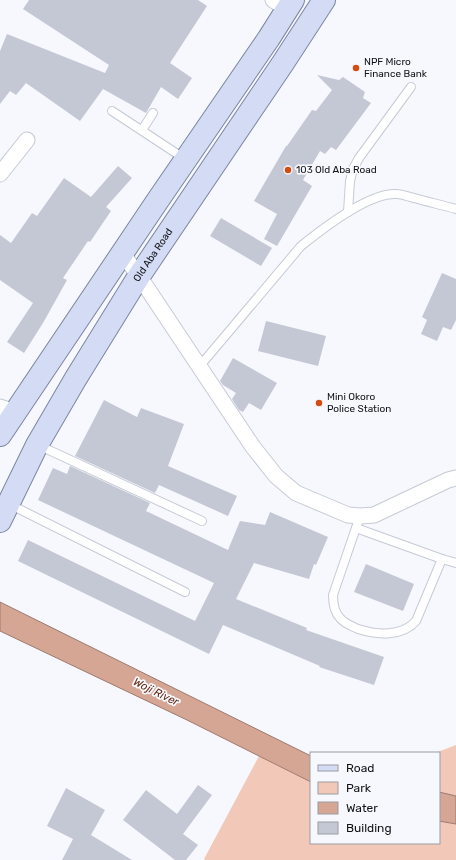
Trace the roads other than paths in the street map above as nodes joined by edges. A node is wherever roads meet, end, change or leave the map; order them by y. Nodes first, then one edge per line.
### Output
1 (324, 0) edge
2 (285, 3) edge
3 (412, 87) dead end
4 (112, 110) dead end
5 (153, 113) dead end
6 (142, 130) junction
7 (27, 140) dead end
8 (186, 159) junction
9 (0, 174) edge
10 (456, 209) edge
11 (348, 212) junction
12 (122, 253) junction
13 (139, 276) junction
14 (199, 367) junction
15 (8, 409) edge
16 (0, 435) edge
17 (37, 445) junction
18 (456, 478) edge
19 (4, 512) edge
20 (202, 521) dead end
21 (358, 522) junction
22 (442, 559) junction
23 (456, 564) edge
24 (185, 592) dead end

1 - 13 main road, Old Aba Road
2 - 8 main road
3 - 11 lane
4 - 6 lane
5 - 6 lane
6 - 8 lane
7 - 9 street
8 - 12 main road
10 - 11 lane
11 - 14 lane
12 - 13 street
12 - 15 main road
13 - 14 street
13 - 17 main road, Old Aba Road
14 - 21 street
15 - 16 main road
17 - 19 main road, Old Aba Road
17 - 20 lane
18 - 21 street
19 - 24 lane
21 - 22 lane
21 - 22 lane
22 - 23 lane

